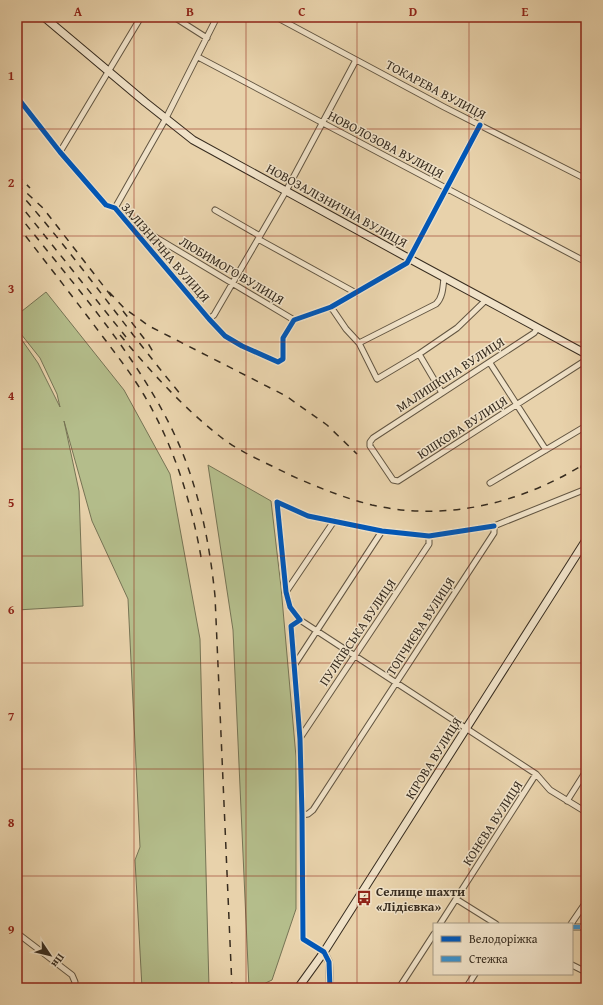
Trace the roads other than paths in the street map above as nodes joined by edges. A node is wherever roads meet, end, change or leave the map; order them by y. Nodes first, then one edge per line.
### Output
1 (44, 17) edge
2 (141, 17) edge
3 (174, 17) edge
4 (217, 17) edge
5 (276, 17) edge
6 (207, 38) junction
7 (198, 57) junction
8 (356, 60) junction
9 (109, 71) junction
10 (17, 97) edge
11 (166, 118) junction
12 (322, 123) junction
13 (480, 125) junction
14 (60, 152) junction
15 (586, 179) edge
16 (447, 189) junction
17 (286, 191) junction
18 (115, 208) junction
19 (215, 210) dead end
20 (138, 234) junction
21 (259, 237) junction
22 (410, 259) junction
23 (586, 262) edge
24 (444, 276) junction
25 (233, 283) junction
26 (356, 293) junction
27 (486, 300) junction
28 (331, 307) junction
29 (209, 319) junction
30 (294, 320) junction
31 (538, 328) junction
32 (359, 343) junction
33 (419, 354) junction
34 (586, 354) edge
35 (586, 360) edge
36 (490, 363) junction
37 (442, 393) junction
38 (516, 405) junction
39 (586, 426) edge
40 (373, 438) joint
41 (546, 450) junction
42 (586, 466) edge
43 (586, 470) edge
44 (490, 483) dead end
45 (586, 489) edge
46 (334, 521) junction
47 (494, 526) junction
48 (382, 531) junction
49 (429, 536) junction
50 (586, 540) edge
51 (286, 592) junction
52 (300, 620) junction
53 (316, 631) junction
54 (355, 656) junction
55 (295, 664) junction
56 (396, 683) junction
57 (466, 727) junction
58 (300, 739) junction
59 (586, 771) edge
60 (536, 774) junction
61 (567, 801) junction
62 (586, 812) edge
63 (302, 815) junction
64 (456, 899) junction
65 (586, 902) edge
66 (441, 923) edge
67 (494, 923) edge
68 (572, 923) edge
69 (573, 927) edge
70 (586, 927) edge
71 (17, 933) edge
72 (433, 936) edge
73 (324, 952) junction
74 (573, 966) edge
75 (586, 972) edge
76 (474, 975) edge
77 (74, 988) edge
78 (298, 988) edge
79 (330, 988) edge
80 (399, 988) edge
81 (466, 988) edge

1 - 9 main road, НОВОЗАЛІЗНИЧНА ВУЛИЦЯ
2 - 9 street
3 - 6 street
4 - 6 street
5 - 8 street, ТОКАРЕВА ВУЛИЦЯ
6 - 7 street
7 - 11 street
7 - 12 street, НОВОЛОЗОВА ВУЛИЦЯ
8 - 12 street
8 - 13 street, ТОКАРЕВА ВУЛИЦЯ
9 - 11 main road, НОВОЗАЛІЗНИЧНА ВУЛИЦЯ
9 - 14 street
10 - 14 street, ЗАЛІЗНИЧНА ВУЛИЦЯ
11 - 17 main road, НОВОЗАЛІЗНИЧНА ВУЛИЦЯ
11 - 18 street
12 - 16 street, НОВОЛОЗОВА ВУЛИЦЯ
12 - 17 street
13 - 15 street, ТОКАРЕВА ВУЛИЦЯ
13 - 16 street
14 - 18 street, ЗАЛІЗНИЧНА ВУЛИЦЯ
16 - 22 street
16 - 23 street, НОВОЛОЗОВА ВУЛИЦЯ
17 - 21 street
17 - 22 main road, НОВОЗАЛІЗНИЧНА ВУЛИЦЯ
18 - 20 street, ЗАЛІЗНИЧНА ВУЛИЦЯ
19 - 21 street
20 - 25 street, ЛЮБИМОГО ВУЛИЦЯ
20 - 29 street, ЗАЛІЗНИЧНА ВУЛИЦЯ
21 - 25 street
21 - 26 street
22 - 24 main road, НОВОЗАЛІЗНИЧНА ВУЛИЦЯ
22 - 26 street
24 - 27 main road, НОВОЗАЛІЗНИЧНА ВУЛИЦЯ
24 - 32 street
25 - 29 street
25 - 30 street, ЛЮБИМОГО ВУЛИЦЯ
26 - 28 street
27 - 31 main road, НОВОЗАЛІЗНИЧНА ВУЛИЦЯ
27 - 33 street
28 - 30 street
28 - 32 street
29 - 30 street, ЗАЛІЗНИЧНА ВУЛИЦЯ
31 - 34 main road, НОВОЗАЛІЗНИЧНА ВУЛИЦЯ
31 - 36 street, МАЛИШКІНА ВУЛИЦЯ
32 - 33 street
33 - 37 street
35 - 38 street, ЮШКОВА ВУЛИЦЯ
36 - 37 street, МАЛИШКІНА ВУЛИЦЯ
36 - 38 street
37 - 40 street, МАЛИШКІНА ВУЛИЦЯ
38 - 40 street, ЮШКОВА ВУЛИЦЯ
38 - 41 street
39 - 41 street
41 - 44 street
42 - 43 street
45 - 47 street
46 - 48 street
46 - 51 street
46 - 51 street
47 - 49 street
47 - 56 street, ТОПЧИЄВА ВУЛИЦЯ
48 - 49 street
48 - 53 street
49 - 54 street, ПУЛКІВСЬКА ВУЛИЦЯ
50 - 57 main road, КІРОВА ВУЛИЦЯ
51 - 52 street
52 - 53 street
52 - 55 street
53 - 54 street
53 - 55 street
54 - 56 street
54 - 58 street, ПУЛКІВСЬКА ВУЛИЦЯ
55 - 58 street
56 - 57 street
56 - 63 street, ТОПЧИЄВА ВУЛИЦЯ
57 - 60 street
57 - 73 main road, КІРОВА ВУЛИЦЯ
58 - 63 street
59 - 61 street
60 - 61 street
60 - 64 street, КОНЄВА ВУЛИЦЯ
61 - 62 street
63 - 73 street
64 - 66 street, КОНЄВА ВУЛИЦЯ
64 - 67 street
65 - 68 street
69 - 70 street
71 - 77 street
72 - 80 street
73 - 78 main road, КІРОВА ВУЛИЦЯ
73 - 79 street
74 - 75 street
76 - 81 street

